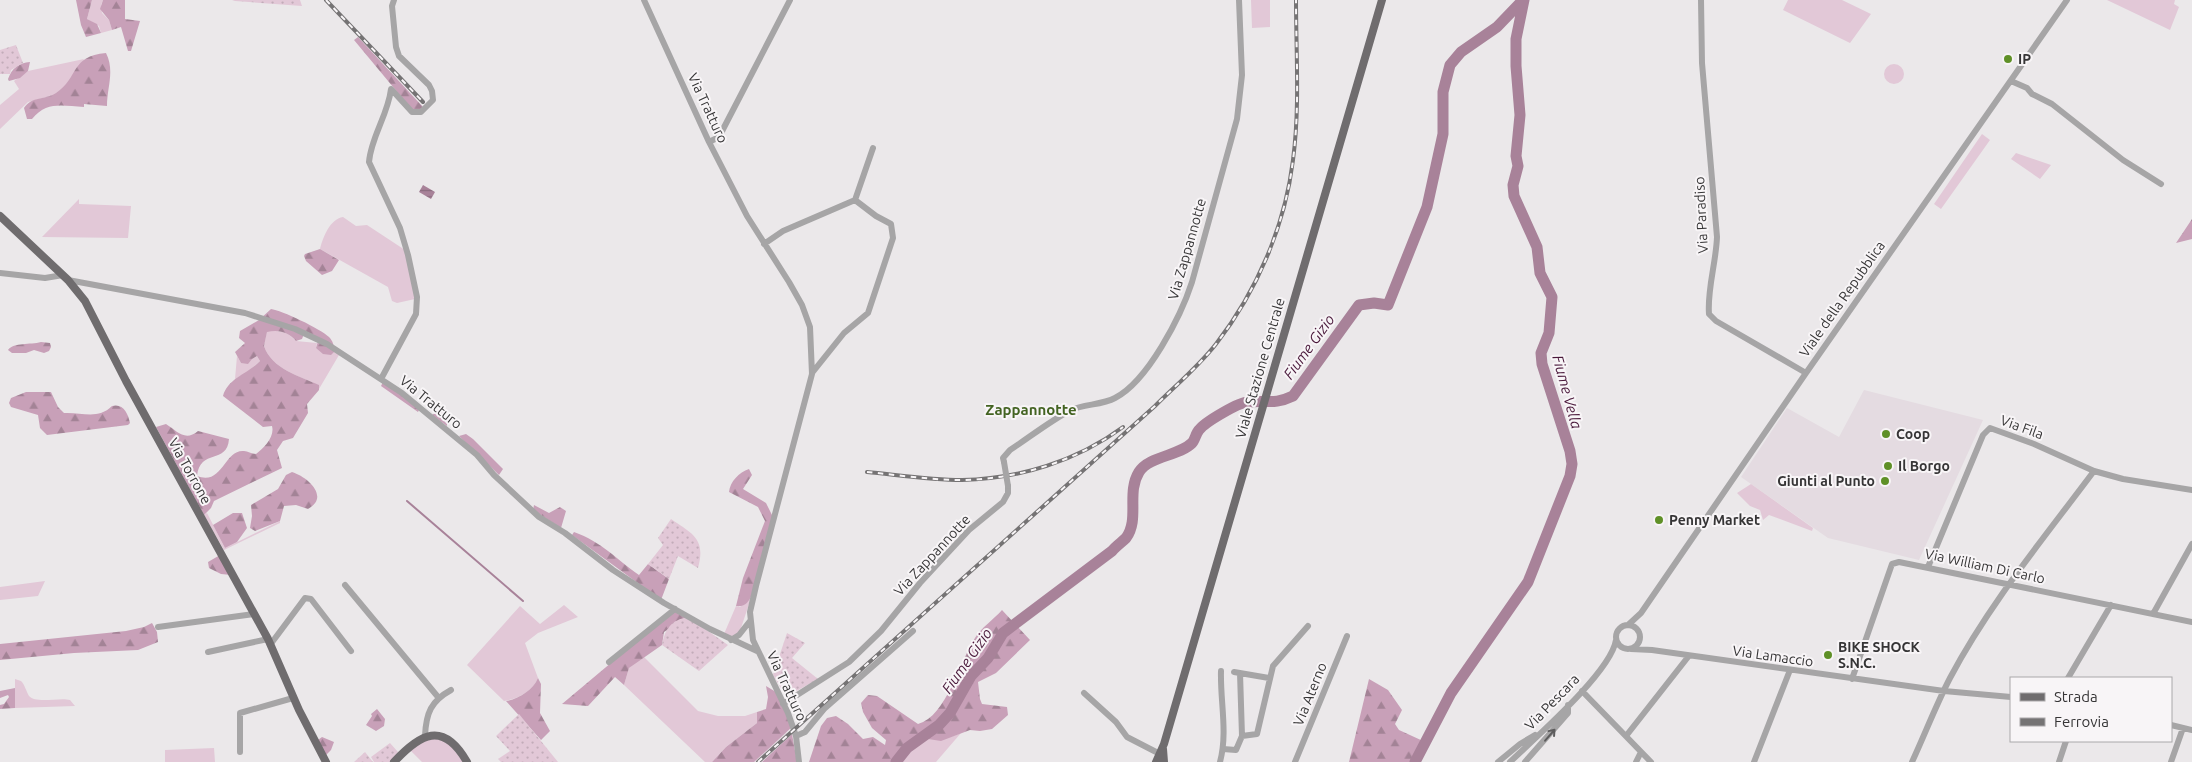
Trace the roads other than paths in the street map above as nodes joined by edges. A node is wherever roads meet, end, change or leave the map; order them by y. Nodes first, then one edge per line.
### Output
1 (394, 0) edge
2 (644, 0) edge
3 (790, 0) edge
4 (1239, 0) edge
5 (1382, 0) edge
6 (1701, 0) edge
7 (2067, 0) edge
8 (2011, 81) junction
9 (709, 142) junction
10 (873, 148) dead end
11 (2161, 184) dead end
12 (855, 200) junction
13 (0, 216) edge
14 (764, 244) junction
15 (0, 273) edge
16 (65, 277) junction
17 (812, 348) junction
18 (824, 357) junction
19 (1806, 373) junction
20 (812, 374) junction
21 (381, 379) junction
22 (2094, 472) junction
23 (2192, 490) edge
24 (2192, 544) edge
25 (1928, 567) junction
26 (2010, 584) junction
27 (345, 585) dead end
28 (2111, 605) junction
29 (674, 608) junction
30 (1641, 613) junction
31 (254, 614) junction
32 (2153, 614) junction
33 (750, 621) junction
34 (2192, 622) edge
35 (1628, 625) junction
36 (1308, 626) dead end
37 (158, 627) dead end
38 (1638, 630) junction
39 (913, 631) dead end
40 (1347, 636) dead end
41 (1640, 638) junction
42 (731, 640) junction
43 (1616, 640) junction
44 (269, 642) junction
45 (1629, 650) junction
46 (1652, 650) junction
47 (351, 651) dead end
48 (757, 651) junction
49 (208, 652) dead end
50 (1610, 657) junction
51 (1688, 657) junction
52 (610, 662) dead end
53 (1790, 670) junction
54 (1221, 671) dead end
55 (2069, 677) edge
56 (1269, 678) junction
57 (1852, 679) junction
58 (452, 690) dead end
59 (1582, 691) junction
60 (1944, 691) junction
61 (1084, 693) dead end
62 (438, 697) junction
63 (2010, 697) edge
64 (293, 698) junction
65 (783, 704) junction
66 (1568, 705) junction
67 (2172, 726) edge
68 (2183, 728) junction
69 (2192, 730) edge
70 (1539, 734) junction
71 (425, 736) junction
72 (796, 736) junction
73 (1242, 736) junction
74 (1626, 736) junction
75 (2066, 742) edge
76 (1164, 744) junction
77 (1223, 749) junction
78 (240, 752) dead end
79 (1641, 752) junction
80 (1160, 754) junction
81 (326, 762) edge
82 (394, 762) edge
83 (467, 762) edge
84 (799, 762) edge
85 (1156, 762) edge
86 (1164, 762) edge
87 (1220, 762) edge
88 (1295, 762) edge
89 (1498, 762) edge
90 (1510, 762) edge
91 (1525, 762) edge
92 (1636, 762) edge
93 (1651, 762) edge
94 (1754, 762) edge
95 (1912, 762) edge
96 (2059, 762) edge
97 (2171, 762) edge

1 - 21 street
2 - 9 street, Via Tratturo
3 - 9 street
4 - 65 street, Via Zappannotte, bridge
5 - 76 main road, Viale Stazione Centrale
6 - 19 street, Via Paradiso
7 - 8 street, Viale della Repubblica
8 - 11 street
8 - 19 street, Viale della Repubblica
9 - 14 street, Via Tratturo
10 - 12 street
12 - 14 street
12 - 18 street
13 - 16 main road, Via Torrone
14 - 17 street, Via Tratturo
15 - 16 street, Via Tratturo
16 - 21 street, Via Tratturo
16 - 31 main road, Via Torrone
17 - 18 street
17 - 20 street, Via Tratturo
18 - 20 street
19 - 30 street, Viale della Repubblica
20 - 33 street, Via Tratturo
21 - 29 street, Via Tratturo
22 - 23 street, Via Fila
22 - 25 street, Via Fila
22 - 26 street
24 - 32 street
25 - 26 street, Via William Di Carlo
25 - 57 street, Via William Di Carlo
26 - 28 street, Via William Di Carlo
26 - 60 street
27 - 62 street
28 - 32 street, Via William Di Carlo
28 - 55 street
29 - 42 street, Via Tratturo
29 - 52 street
30 - 35 street, Viale della Repubblica
30 - 38 street, Viale della Repubblica
31 - 37 street
31 - 44 main road, Via Torrone
32 - 34 street, Via William Di Carlo
33 - 42 street
33 - 48 street, Via Tratturo
35 - 38 street
35 - 43 street
36 - 56 street
38 - 41 street
39 - 72 street
40 - 88 street, Via Aterno
41 - 45 street
41 - 46 street
42 - 48 street, Via Tratturo
43 - 45 street
43 - 50 street, Via Pescara
44 - 47 street
44 - 49 street
44 - 64 main road, Via Torrone
45 - 46 street, Via Lamaccio
45 - 50 street, Via Pescara
46 - 51 street, Via Lamaccio
48 - 65 street, Via Tratturo
50 - 59 street, Via Pescara
51 - 53 street, Via Lamaccio
51 - 74 street
53 - 57 street, Via Lamaccio
53 - 94 street
54 - 77 street
56 - 73 street
56 - 73 street
57 - 60 street, Via Lamaccio
58 - 62 street
59 - 66 street, Via Pescara
59 - 74 street
60 - 63 street, Via Lamaccio
60 - 95 street
61 - 80 street
62 - 71 street
64 - 78 street
64 - 81 main road, Via Torrone
65 - 72 street, Via Tratturo
66 - 70 street, Via Pescara
91 -> 66 street
67 - 68 street
68 - 69 street
68 - 97 street
70 - 89 street
70 - 90 street, Via Pescara
71 - 82 main road
71 - 83 main road
72 - 84 street, Via Tratturo
73 - 77 street
74 - 79 street
75 - 96 street
76 - 80 main road, Viale Stazione Centrale
76 - 86 main road, Viale Stazione Centrale
77 - 87 street
79 - 92 street
79 - 93 street
80 - 85 main road, Viale Stazione Centrale

